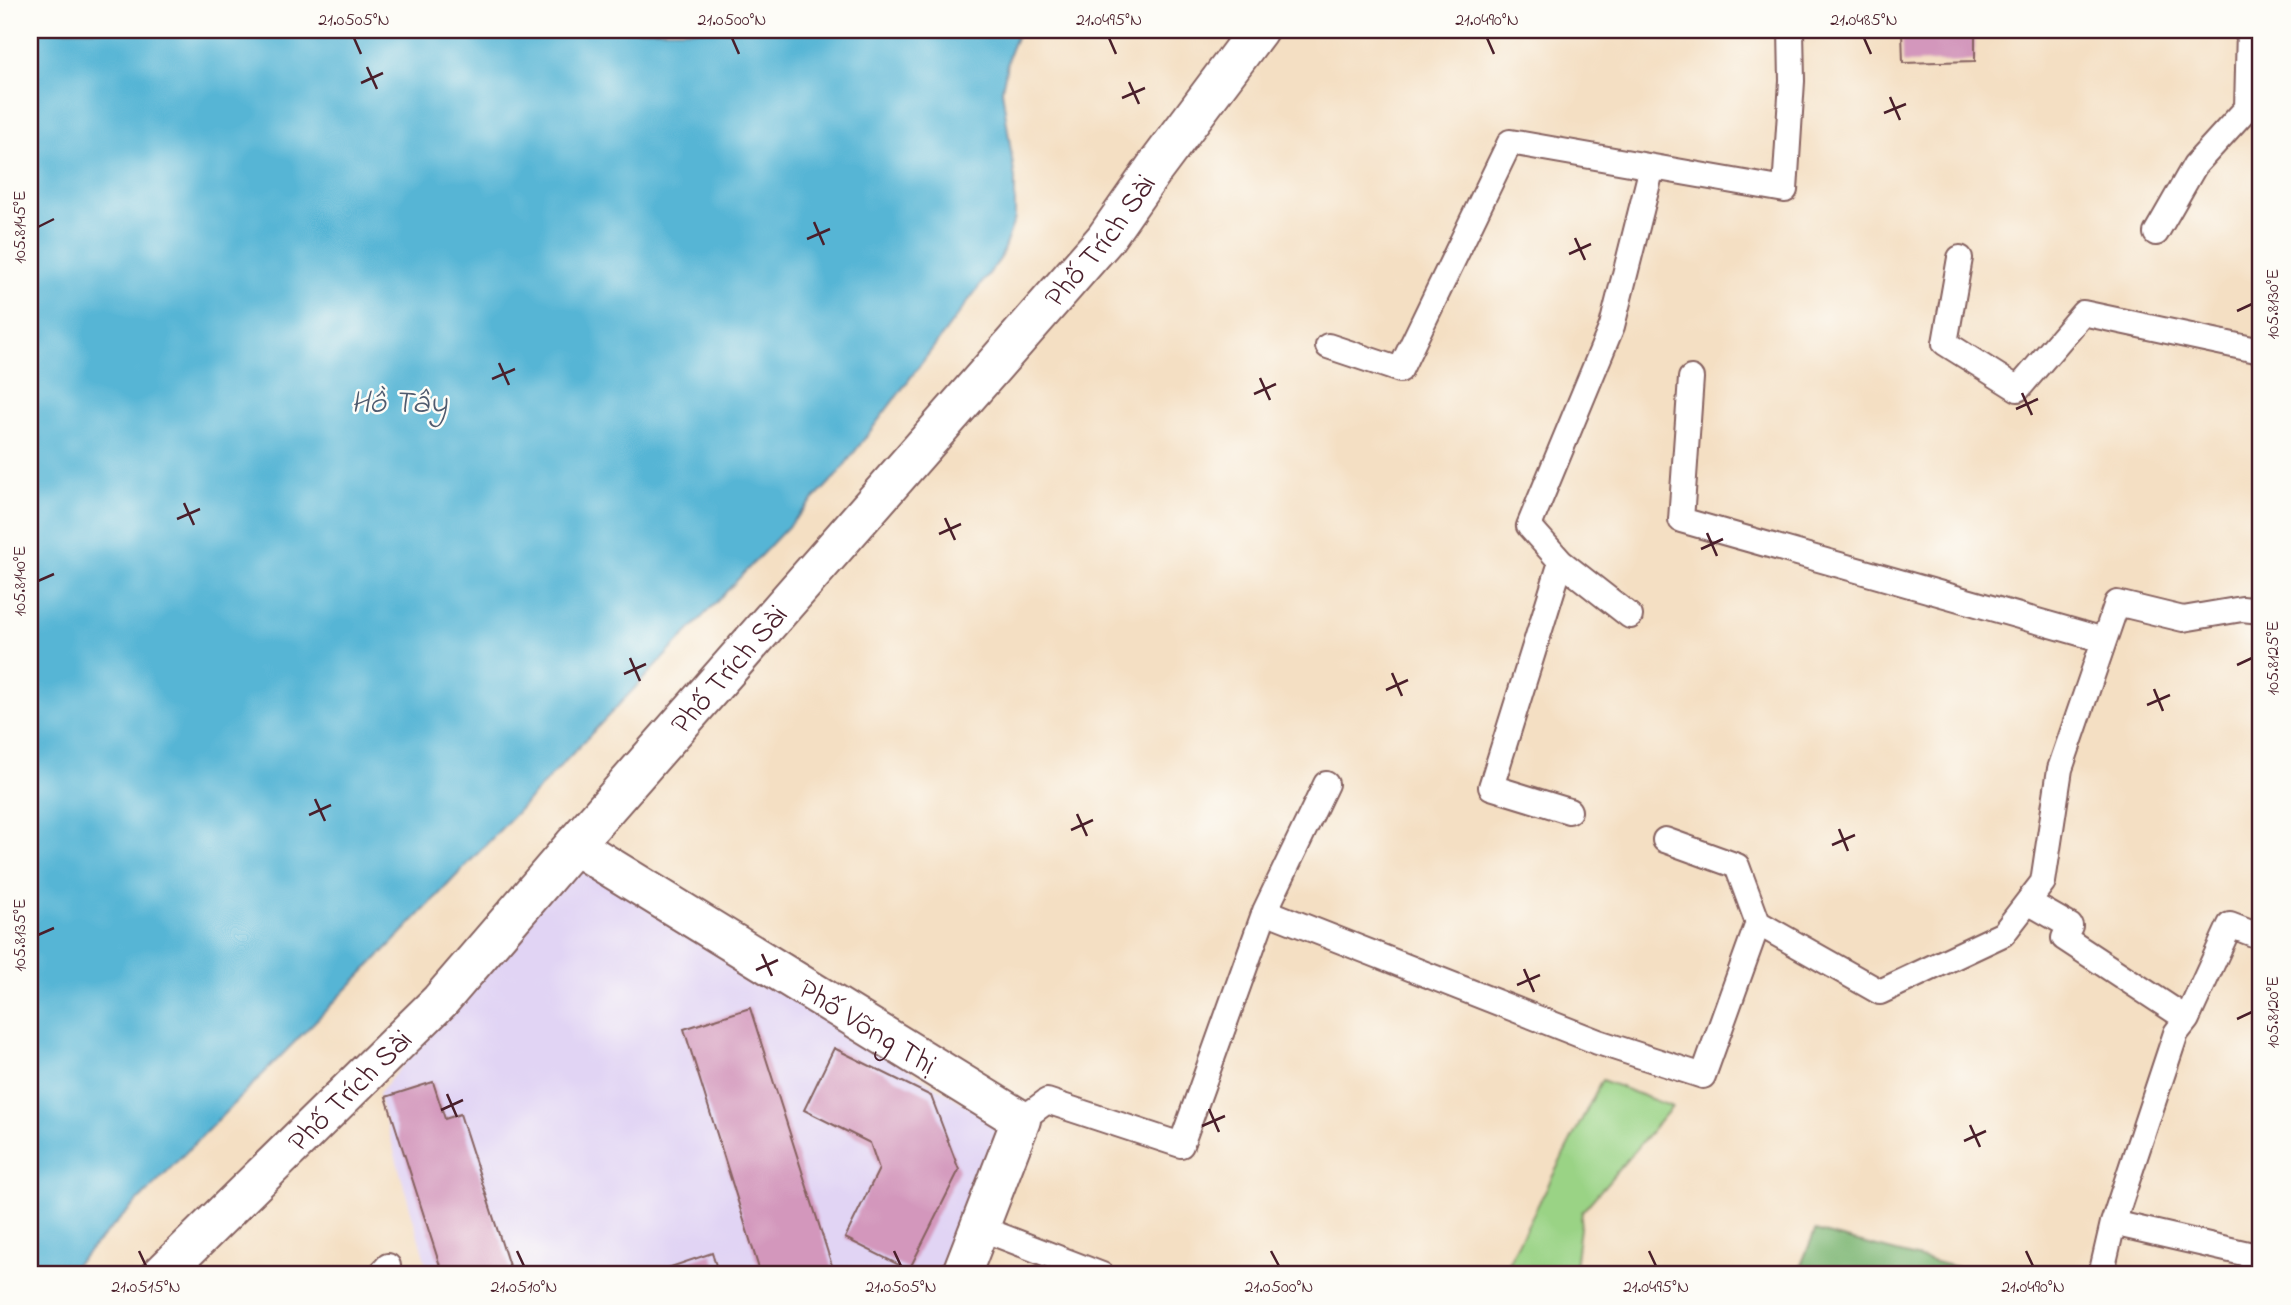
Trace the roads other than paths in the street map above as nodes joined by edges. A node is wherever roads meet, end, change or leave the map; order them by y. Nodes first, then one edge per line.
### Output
1 (1258, 30) edge
2 (1791, 30) edge
3 (2249, 30) edge
4 (1652, 167) junction
5 (2156, 233) dead end
6 (1960, 258) dead end
7 (1328, 346) dead end
8 (2261, 352) edge
9 (1691, 378) dead end
10 (1561, 562) junction
11 (2261, 611) edge
12 (1630, 616) dead end
13 (2104, 640) junction
14 (1326, 784) dead end
15 (1569, 811) dead end
16 (1665, 840) dead end
17 (574, 845) junction
18 (2028, 902) junction
19 (1265, 911) junction
20 (1758, 923) junction
21 (2261, 937) edge
22 (2188, 1019) junction
23 (1021, 1120) junction
24 (2113, 1223) junction
25 (980, 1228) junction
26 (2261, 1257) edge
27 (161, 1275) edge
28 (961, 1275) edge
29 (1102, 1275) edge
30 (2101, 1275) edge

1 - 17 street, Phố Trích Sài
2 - 4 lane
3 - 5 lane
4 - 7 lane
4 - 10 lane
6 - 8 lane
9 - 13 lane
10 - 12 lane
10 - 15 lane
11 - 13 lane
13 - 18 lane
14 - 19 lane
16 - 20 lane
17 - 23 street, Phố Võng Thị
17 - 27 street, Phố Trích Sài
18 - 20 lane
18 - 22 lane
19 - 20 lane
19 - 23 lane
21 - 22 lane
22 - 24 lane
23 - 25 street
24 - 26 lane
24 - 30 lane
25 - 28 street
25 - 29 lane

